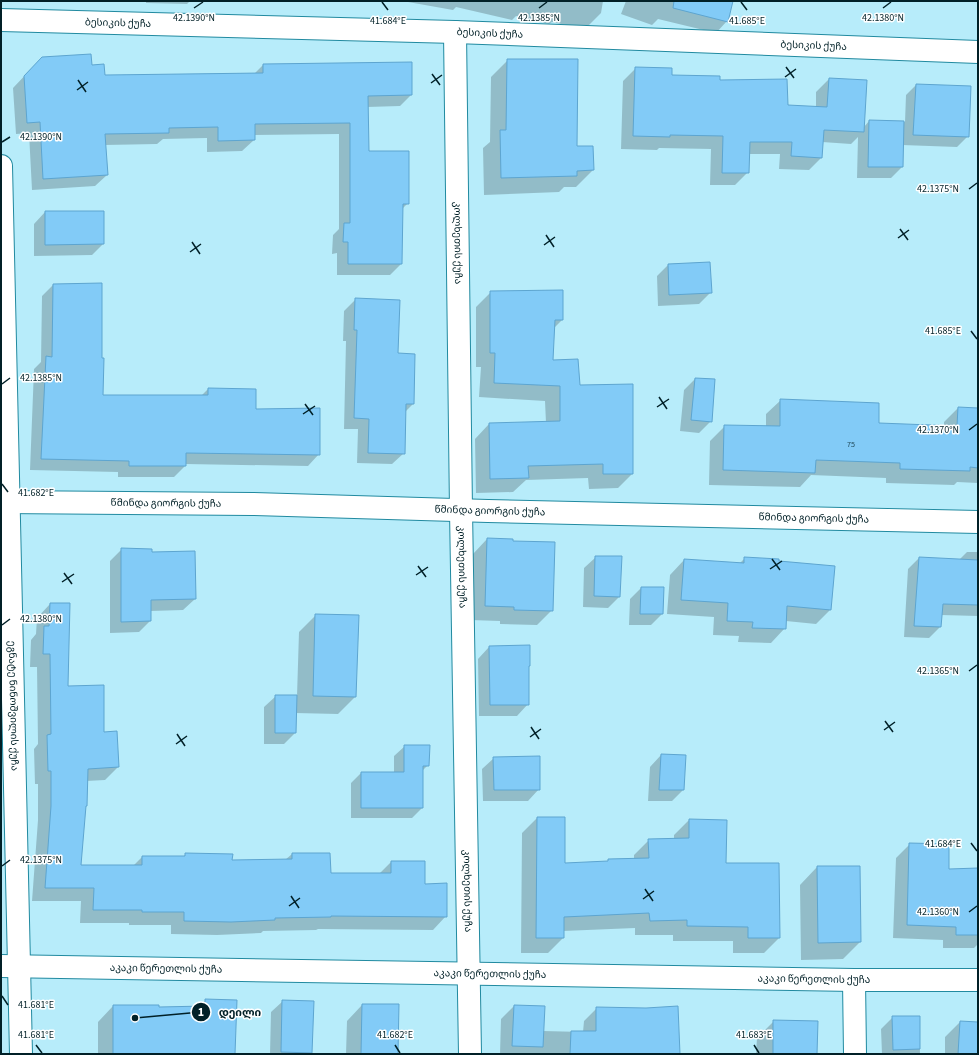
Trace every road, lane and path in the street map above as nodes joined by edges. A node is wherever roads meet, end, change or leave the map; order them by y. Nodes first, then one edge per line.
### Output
1 (1, 20) edge
2 (455, 32) junction
3 (978, 52) edge
4 (1, 166) edge
5 (4, 502) edge
6 (461, 510) junction
7 (978, 522) edge
8 (11, 966) edge
9 (468, 973) junction
10 (854, 980) junction
11 (978, 980) edge
12 (21, 1054) edge
13 (470, 1054) edge
14 (855, 1054) edge

1 - 2 street, ბესიკის ქუჩა
2 - 3 street, ბესიკის ქუჩა
2 - 6 street, კოლხეთის ქუჩა
4 - 5 street, ეგნატე ნინოშვილის ქუჩა
5 - 6 street, წმინდა გიორგის ქუჩა
5 - 8 street, ეგნატე ნინოშვილის ქუჩა
6 - 7 street, წმინდა გიორგის ქუჩა
6 - 9 street, კოლხეთის ქუჩა
8 - 9 street, აკაკი წერეთლის ქუჩა
8 - 12 street, ეგნატე ნინოშვილის ქუჩა
9 - 10 street, აკაკი წერეთლის ქუჩა
9 - 13 street, კოლხეთის ქუჩა
10 - 11 street, აკაკი წერეთლის ქუჩა
10 - 14 street

